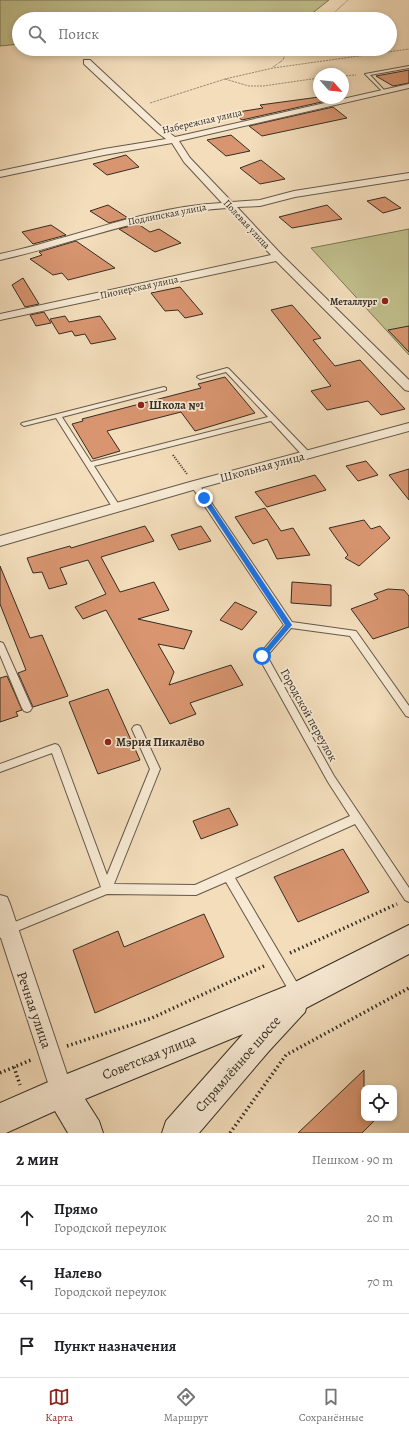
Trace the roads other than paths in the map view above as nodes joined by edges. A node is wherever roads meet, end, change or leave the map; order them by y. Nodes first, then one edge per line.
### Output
1 (87, 62) dead end
2 (409, 67) edge
3 (409, 86) edge
4 (383, 91) junction
5 (174, 140) junction
6 (0, 174) edge
7 (409, 176) edge
8 (228, 204) junction
9 (0, 257) edge
10 (278, 257) junction
11 (0, 317) edge
12 (200, 377) dead end
13 (409, 387) edge
14 (164, 389) dead end
15 (58, 416) junction
16 (273, 418) junction
17 (24, 424) dead end
18 (409, 427) edge
19 (307, 455) junction
20 (90, 465) junction
21 (195, 485) junction
22 (117, 508) junction
23 (0, 541) edge
24 (289, 625) junction
25 (0, 646) edge
26 (27, 708) dead end
27 (409, 713) edge
28 (137, 729) dead end
29 (0, 768) edge
30 (357, 818) junction
31 (228, 875) junction
32 (107, 889) junction
33 (406, 899) edge
34 (0, 904) edge
35 (4, 931) edge
36 (409, 939) edge
37 (299, 996) junction
38 (62, 1092) junction
39 (0, 1119) edge
40 (87, 1133) edge
41 (178, 1133) edge

1 - 5 street, Полевая улица
2 - 4 lane
3 - 4 street, Набережная улица
4 - 5 street, Набережная улица
5 - 6 street, Набережная улица
5 - 8 street, Полевая улица
7 - 8 street, Подлипская улица
8 - 9 street, Подлипская улица
8 - 10 street, Полевая улица
10 - 11 street, Пионерская улица
10 - 13 street, Полевая улица
12 - 16 lane
14 - 15 lane
15 - 17 lane
15 - 20 lane
16 - 19 lane
16 - 20 lane
18 - 19 street, Школьная улица
19 - 21 street, Школьная улица
20 - 22 lane
21 - 22 street, Школьная улица
21 - 24 lane
22 - 23 street, Школьная улица
24 - 27 lane
24 - 30 lane, Городской переулок
25 - 26 lane
28 - 32 lane
29 - 32 lane
30 - 31 lane
30 - 33 lane
31 - 32 lane
31 - 37 lane
32 - 35 lane
34 - 35 street, Речная улица
35 - 38 street, Речная улица
36 - 37 street
37 - 38 street, Советская улица
37 - 41 street, Спрямлённое шоссе
38 - 39 street, Советская улица
38 - 40 street

